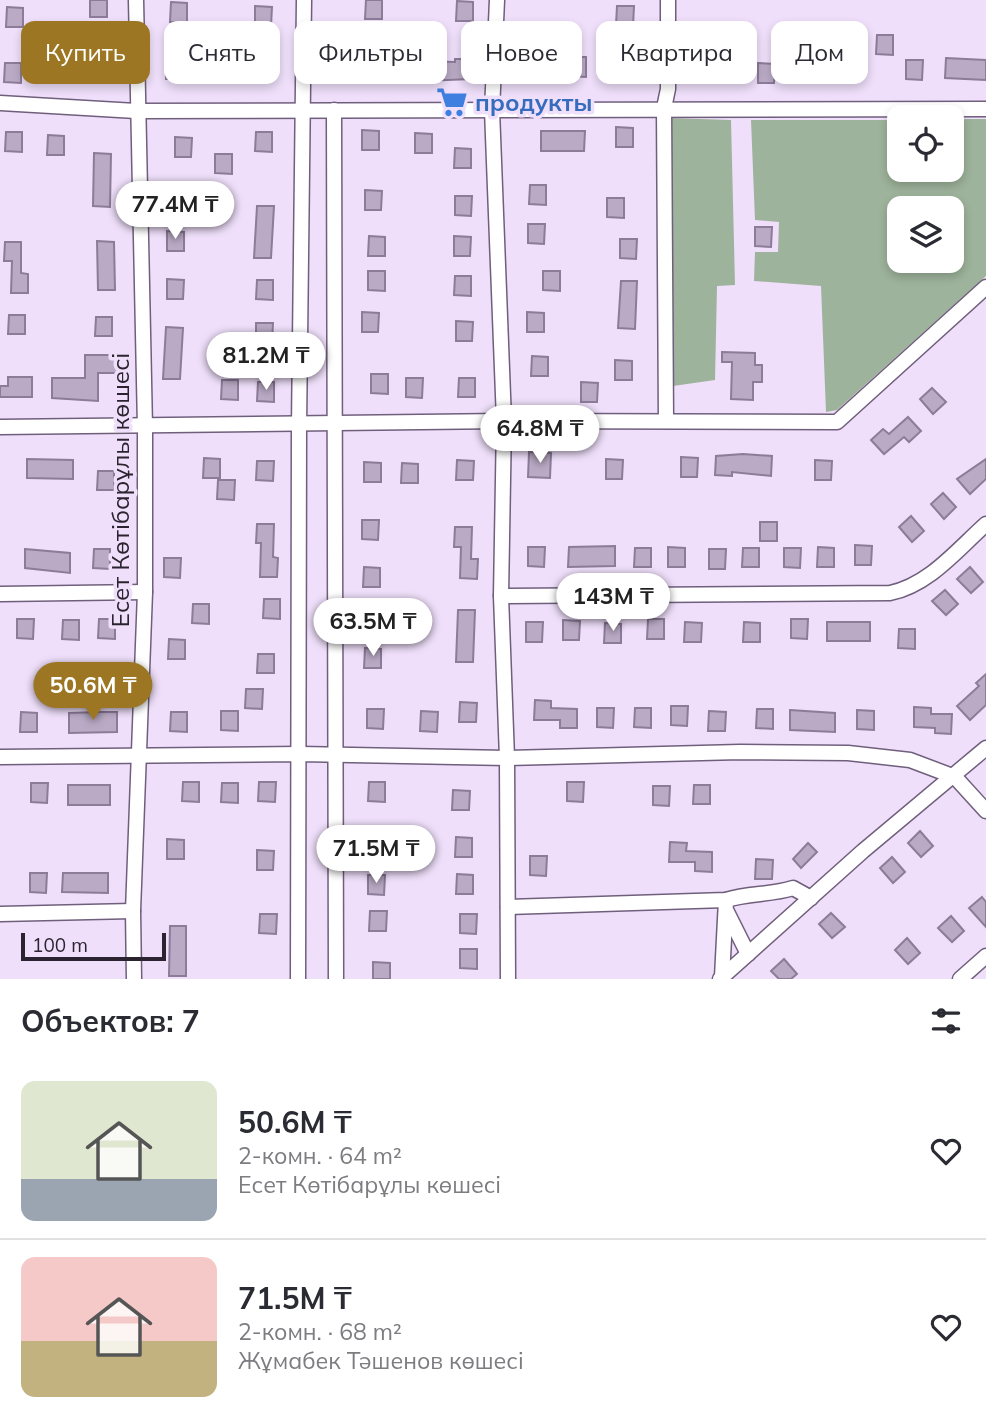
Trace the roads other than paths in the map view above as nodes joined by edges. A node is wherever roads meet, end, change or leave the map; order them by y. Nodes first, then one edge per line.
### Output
1 (136, 0) edge
2 (304, 0) edge
3 (497, 0) edge
4 (668, 0) edge
5 (0, 103) edge
6 (664, 108) junction
7 (986, 109) edge
8 (136, 110) junction
9 (303, 110) junction
10 (334, 110) junction
11 (492, 110) junction
12 (986, 286) edge
13 (503, 421) junction
14 (666, 421) junction
15 (299, 426) junction
16 (334, 426) junction
17 (0, 427) edge
18 (145, 428) junction
19 (986, 524) edge
20 (145, 592) junction
21 (0, 594) edge
22 (501, 596) junction
23 (986, 748) edge
24 (300, 754) junction
25 (335, 755) junction
26 (138, 756) junction
27 (0, 757) edge
28 (507, 758) junction
29 (955, 777) junction
30 (986, 811) edge
31 (811, 898) junction
32 (726, 905) junction
33 (508, 907) junction
34 (133, 911) junction
35 (0, 914) edge
36 (748, 954) junction
37 (986, 956) edge
38 (721, 978) edge
39 (134, 979) edge
40 (298, 979) edge
41 (336, 979) edge
42 (508, 979) edge
43 (960, 979) edge

1 - 8 street, Есет Көтібарұлы көшесі
2 - 9 street
3 - 11 street
4 - 6 street
5 - 8 street
6 - 7 street
6 - 11 street
6 - 14 street
8 - 9 street
8 - 18 street, Есет Көтібарұлы көшесі
9 - 10 street
9 - 15 street
10 - 11 street
10 - 16 street
11 - 13 street
12 - 14 street
13 - 14 street
13 - 16 street
13 - 22 street
15 - 16 street
15 - 18 street
15 - 24 street
16 - 25 street
17 - 18 street
18 - 20 street, Есет Көтібарұлы көшесі
19 - 22 street
20 - 21 street
20 - 26 street, Есет Көтібарұлы көшесі
22 - 28 street
23 - 29 street
24 - 25 street
24 - 26 street
24 - 40 street
25 - 28 street
25 - 41 street
26 - 27 street
26 - 34 street, Есет Көтібарұлы көшесі
28 - 29 street
28 - 33 street
29 - 30 street
29 - 31 street
31 - 32 street
31 - 36 street
32 - 33 street
32 - 36 street
32 - 38 street
33 - 42 street
34 - 35 street
34 - 39 street, Есет Көтібарұлы көшесі
36 - 38 street
37 - 43 street

